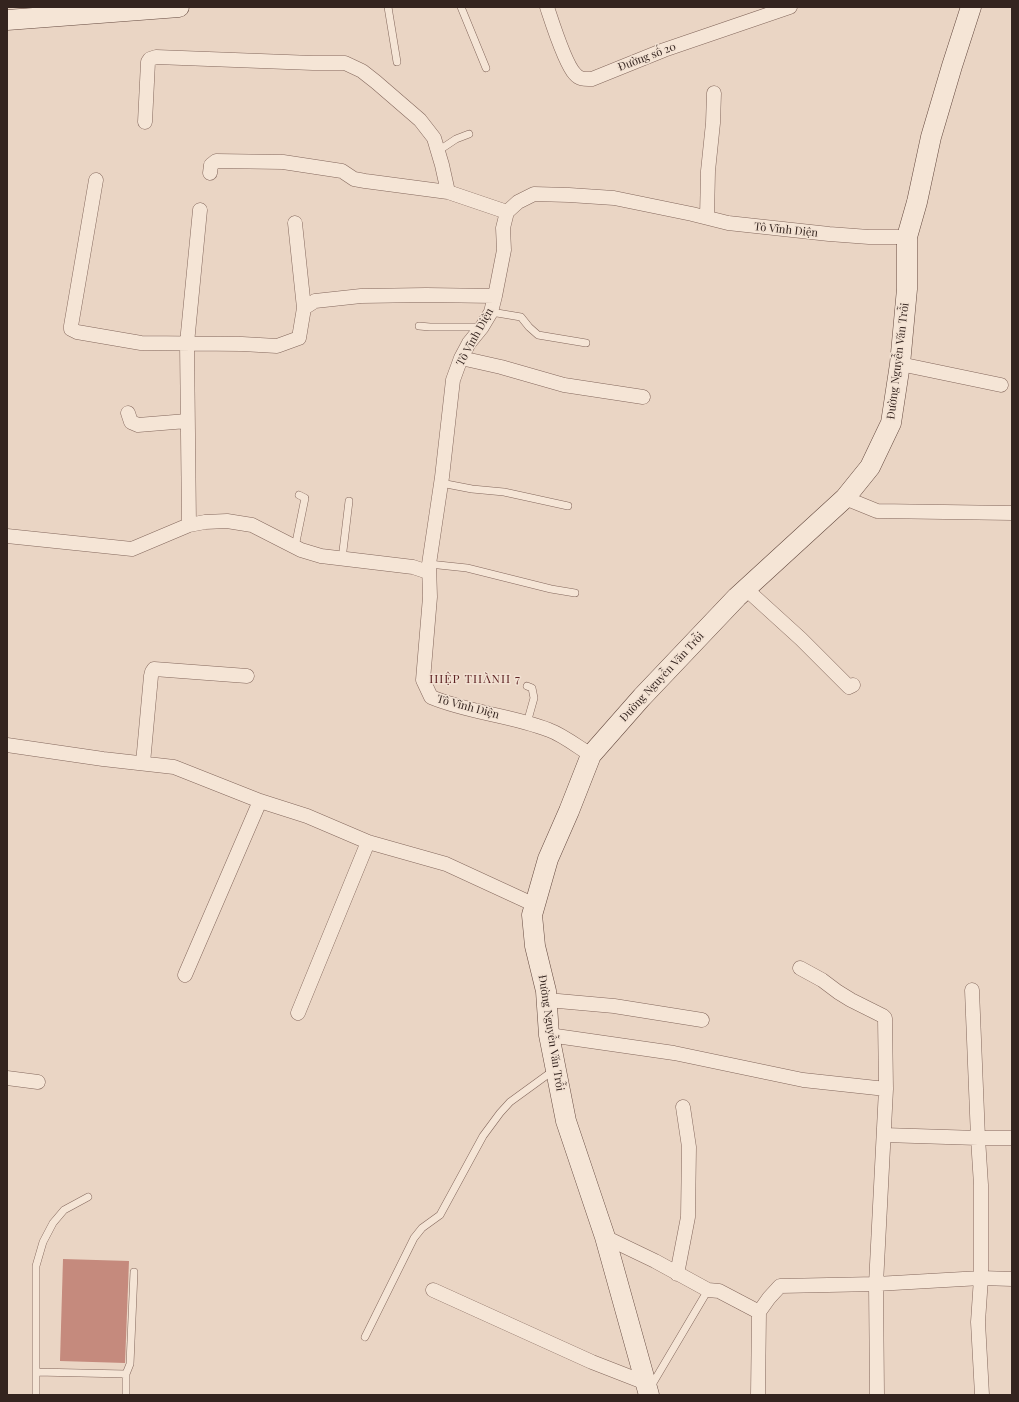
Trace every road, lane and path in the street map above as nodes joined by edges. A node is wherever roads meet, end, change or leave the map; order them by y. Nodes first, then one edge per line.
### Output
1 (179, 7) edge
2 (388, 7) edge
3 (461, 7) edge
4 (547, 7) edge
5 (790, 7) edge
6 (971, 7) edge
7 (7, 20) edge
8 (397, 62) dead end
9 (486, 68) dead end
10 (714, 93) dead end
11 (145, 122) dead end
12 (469, 134) dead end
13 (438, 150) junction
14 (210, 173) dead end
15 (96, 180) dead end
16 (448, 192) junction
17 (200, 210) dead end
18 (506, 212) junction
19 (706, 217) junction
20 (295, 223) dead end
21 (907, 237) junction
22 (495, 296) junction
23 (304, 308) junction
24 (491, 312) junction
25 (419, 326) dead end
26 (482, 327) junction
27 (187, 343) junction
28 (586, 343) dead end
29 (461, 358) junction
30 (900, 364) junction
31 (1001, 385) dead end
32 (643, 397) dead end
33 (128, 413) dead end
34 (187, 421) junction
35 (441, 483) junction
36 (299, 495) dead end
37 (845, 498) junction
38 (349, 501) dead end
39 (568, 506) dead end
40 (1012, 513) edge
41 (189, 525) junction
42 (7, 536) edge
43 (295, 547) junction
44 (342, 559) junction
45 (429, 568) junction
46 (746, 589) junction
47 (575, 593) dead end
48 (248, 676) dead end
49 (852, 685) dead end
50 (527, 686) dead end
51 (528, 723) junction
52 (7, 745) edge
53 (591, 755) junction
54 (143, 763) junction
55 (260, 801) junction
56 (368, 842) junction
57 (535, 905) junction
58 (800, 968) dead end
59 (185, 975) dead end
60 (972, 990) dead end
61 (547, 1000) junction
62 (298, 1013) dead end
63 (702, 1020) dead end
64 (549, 1035) junction
65 (556, 1068) junction
66 (7, 1078) edge
67 (38, 1082) dead end
68 (886, 1089) junction
69 (683, 1107) dead end
70 (884, 1135) junction
71 (978, 1138) junction
72 (1012, 1138) edge
73 (88, 1197) dead end
74 (605, 1237) junction
75 (134, 1272) dead end
76 (677, 1274) junction
77 (981, 1278) junction
78 (1012, 1279) edge
79 (876, 1284) junction
80 (434, 1290) dead end
81 (708, 1290) junction
82 (759, 1312) junction
83 (365, 1337) dead end
84 (36, 1372) junction
85 (126, 1374) junction
86 (648, 1390) edge
87 (36, 1395) edge
88 (126, 1395) edge
89 (758, 1395) edge
90 (878, 1395) edge
91 (982, 1395) edge

1 - 7 street
2 - 8 lane
3 - 9 lane
4 - 5 street, Đường số 20
6 - 21 street, Đường Nguyễn Văn Trỗi
10 - 19 street
11 - 13 street
12 - 13 lane
13 - 16 street
14 - 16 street
15 - 27 street
16 - 18 street
17 - 27 street
18 - 19 street, Tô Vĩnh Diện
18 - 22 street, Tô Vĩnh Diện
19 - 21 street, Tô Vĩnh Diện
20 - 23 street
21 - 30 street, Đường Nguyễn Văn Trỗi
22 - 23 street
22 - 24 street, Tô Vĩnh Diện
23 - 27 street
24 - 26 street, Tô Vĩnh Diện
24 - 28 lane
25 - 26 lane
26 - 29 street, Tô Vĩnh Diện
27 - 34 street
29 - 32 street
29 - 35 street, Tô Vĩnh Diện
30 - 31 street
30 - 37 street, Đường Nguyễn Văn Trỗi
33 - 34 street
34 - 41 street
35 - 39 lane
35 - 45 street, Tô Vĩnh Diện
36 - 43 lane
37 - 40 street
37 - 46 street, Đường Nguyễn Văn Trỗi
38 - 44 lane
41 - 42 street
41 - 43 street
43 - 44 street
44 - 45 street
45 - 47 lane
45 - 51 street, Tô Vĩnh Diện
46 - 49 street
46 - 53 street, Đường Nguyễn Văn Trỗi
48 - 54 street
50 - 51 lane
51 - 53 street, Tô Vĩnh Diện
52 - 54 street
53 - 57 street, Đường Nguyễn Văn Trỗi
54 - 55 street
55 - 56 street
55 - 59 street
56 - 57 street
56 - 62 street
57 - 61 street, Đường Nguyễn Văn Trỗi
58 - 68 street
60 - 71 street
61 - 63 street
61 - 64 street, Đường Nguyễn Văn Trỗi
64 - 65 street, Đường Nguyễn Văn Trỗi
64 - 68 street
65 - 74 street, Đường Nguyễn Văn Trỗi
65 - 83 lane
66 - 67 street
68 - 70 street
69 - 76 street
70 - 71 street
70 - 79 street
71 - 72 street
71 - 77 street
73 - 84 lane
74 - 76 street
74 - 86 street, Đường Nguyễn Văn Trỗi
75 - 85 lane
76 - 81 street
77 - 78 street
77 - 79 street
77 - 91 street
79 - 82 street
79 - 90 street
80 - 86 street
81 - 82 street
81 - 86 lane
82 - 89 street
84 - 85 lane
84 - 87 lane
85 - 88 lane

